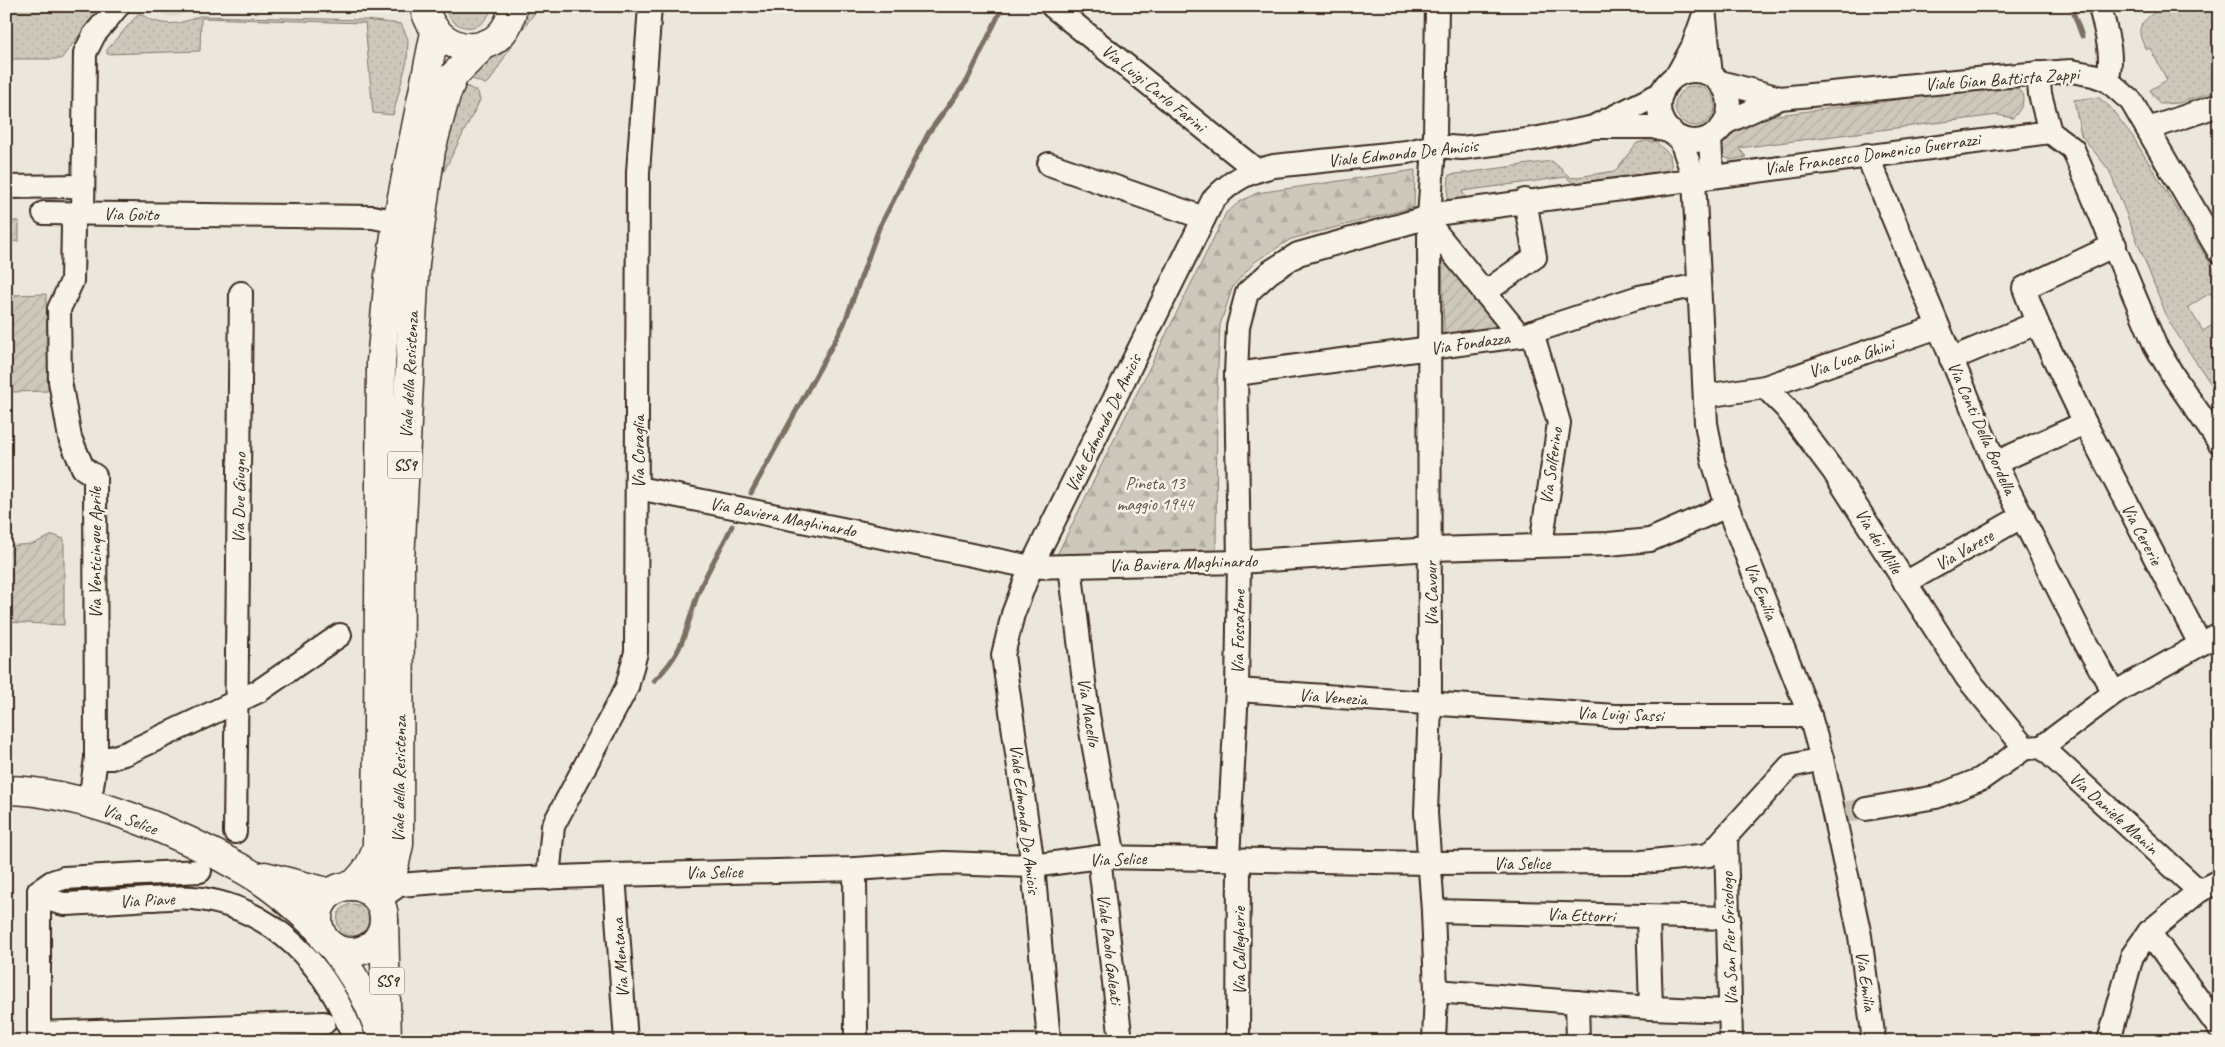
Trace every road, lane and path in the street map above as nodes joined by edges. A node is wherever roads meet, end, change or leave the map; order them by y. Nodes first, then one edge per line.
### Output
1 (118, 6) edge
2 (424, 6) edge
3 (513, 6) edge
4 (650, 6) edge
5 (1052, 6) edge
6 (1437, 6) edge
7 (2100, 6) edge
8 (1706, 12) edge
9 (435, 32) junction
10 (486, 44) junction
11 (2038, 74) junction
12 (1677, 75) junction
13 (1715, 78) junction
14 (2107, 80) junction
15 (1662, 92) junction
16 (1780, 98) junction
17 (2219, 105) edge
18 (1594, 127) junction
19 (2148, 129) junction
20 (1717, 130) junction
21 (2050, 132) junction
22 (1676, 135) junction
23 (1435, 146) junction
24 (1867, 155) junction
25 (1049, 164) dead end
26 (1256, 170) junction
27 (1703, 177) junction
28 (83, 186) junction
29 (6, 187) edge
30 (1525, 200) junction
31 (44, 213) dead end
32 (1204, 218) junction
33 (78, 220) junction
34 (1430, 220) junction
35 (397, 222) junction
36 (2115, 245) junction
37 (2219, 252) edge
38 (1699, 285) junction
39 (241, 293) dead end
40 (1484, 293) junction
41 (2037, 323) junction
42 (1938, 327) junction
43 (1526, 334) junction
44 (1430, 348) junction
45 (1951, 359) junction
46 (1236, 374) junction
47 (1765, 387) junction
48 (1705, 396) junction
49 (2085, 423) junction
50 (2219, 442) edge
51 (1995, 462) junction
52 (638, 488) junction
53 (1727, 506) junction
54 (2022, 516) junction
55 (1541, 545) junction
56 (1431, 549) junction
57 (1239, 562) junction
58 (1070, 566) junction
59 (1031, 567) junction
60 (1905, 583) junction
61 (340, 635) dead end
62 (2209, 639) edge
63 (1237, 690) junction
64 (2114, 693) junction
65 (236, 702) junction
66 (1430, 704) junction
67 (1810, 716) junction
68 (2034, 747) junction
69 (96, 758) junction
70 (1822, 759) junction
71 (6, 790) edge
72 (84, 802) junction
73 (1849, 812) junction
74 (235, 832) dead end
75 (1726, 837) junction
76 (1106, 857) junction
77 (1233, 860) junction
78 (1428, 863) junction
79 (1033, 866) junction
80 (855, 869) junction
81 (200, 871) dead end
82 (246, 871) junction
83 (614, 874) junction
84 (548, 878) junction
85 (2219, 881) edge
86 (39, 891) junction
87 (2198, 891) junction
88 (364, 899) junction
89 (1433, 911) junction
90 (1648, 917) junction
91 (1729, 918) junction
92 (2149, 932) junction
93 (326, 939) junction
94 (1436, 991) junction
95 (1577, 1002) junction
96 (1652, 1008) junction
97 (1731, 1010) junction
98 (324, 1023) dead end
99 (2219, 1028) edge
100 (39, 1037) edge
101 (355, 1041) edge
102 (382, 1041) edge
103 (387, 1041) edge
104 (626, 1041) edge
105 (856, 1041) edge
106 (1049, 1041) edge
107 (1122, 1041) edge
108 (1238, 1041) edge
109 (1434, 1041) edge
110 (1578, 1041) edge
111 (1732, 1041) edge
112 (1874, 1041) edge
113 (2109, 1041) edge

1 - 28 street, Via Goito
2 - 9 main road
3 - 10 main road, Viale della Resistenza
4 - 52 street, Via Coraglia
5 - 26 street, Via Luigi Carlo Farini
6 - 23 street, Via Cavour
7 - 14 street
8 - 12 street
8 - 13 street
9 - 10 main road
9 - 35 main road, Viale della Resistenza / SS9
10 - 88 main road, Viale della Resistenza / SS9
11 - 14 street, Viale Gian Battista Zappi
11 - 16 street, Viale Gian Battista Zappi
11 - 21 street
12 - 13 street
12 - 15 street
13 - 16 street, Viale Gian Battista Zappi
13 - 20 street
14 - 19 street, Viale Gian Battista Zappi
15 - 18 street, Viale Edmondo De Amicis
15 - 22 street
16 - 20 street, Viale Gian Battista Zappi
17 - 19 street
18 - 22 street, Viale Edmondo De Amicis
18 - 23 street, Viale Edmondo De Amicis
19 - 37 street, Viale Gian Battista Zappi
20 - 22 street
20 - 27 street, Via Emilia
21 - 24 street, Viale Francesco Domenico Guerrazzi
21 - 36 street
22 - 27 street, Via Emilia
23 - 26 street, Viale Edmondo De Amicis
23 - 34 street, Via Cavour
24 - 27 street, Viale Francesco Domenico Guerrazzi
24 - 42 street, Via Conti Della Bordella
25 - 32 street
26 - 32 street, Viale Edmondo De Amicis
27 - 30 street
27 - 38 street, Via Emilia
28 - 29 street
28 - 33 street, Via Goito
30 - 34 street
30 - 40 street
31 - 33 street
32 - 59 street, Viale Edmondo De Amicis
33 - 35 street, Via Goito
33 - 69 street, Via Venticinque Aprile
34 - 40 street, Via Solferino
34 - 44 street, Via Cavour
34 - 46 street
35 - 88 main road, Viale della Resistenza / SS9
36 - 41 street, Via Cererie
36 - 50 street
38 - 43 street, Via Fondazza
38 - 48 street, Via Emilia
39 - 65 street, Via Due Giugno
40 - 43 street, Via Solferino
41 - 45 street
41 - 49 street, Via Cererie
42 - 45 street, Via Conti Della Bordella
42 - 47 street, Via Luca Ghini
43 - 44 street, Via Fondazza
43 - 55 street, Via Solferino
44 - 46 street, Via Fondazza
44 - 56 street, Via Cavour
45 - 51 street, Via Conti Della Bordella
46 - 57 street, Via Fossatone
47 - 48 street
47 - 60 street, Via dei Mille
48 - 53 street, Via Emilia
49 - 51 street
49 - 62 street, Via Cererie
51 - 54 street, Via Conti Della Bordella
52 - 59 street, Via Baviera Maghinardo
52 - 84 street, Via Coraglia
53 - 55 street, Via Baviera Maghinardo
53 - 67 street, Via Emilia
54 - 60 street, Via Varese
54 - 64 street, Via Conti Della Bordella
55 - 56 street, Via Baviera Maghinardo
56 - 57 street, Via Baviera Maghinardo
56 - 66 street, Via Cavour
57 - 58 street, Via Baviera Maghinardo
57 - 63 street, Via Fossatone
58 - 59 street, Via Baviera Maghinardo
58 - 76 street, Via Macello
59 - 79 street, Viale Edmondo De Amicis
60 - 68 street, Via dei Mille
61 - 65 street
62 - 64 street
63 - 66 street, Via Venezia
63 - 77 street, Via Fossatone
64 - 68 street
65 - 69 street
65 - 74 street, Via Due Giugno
66 - 67 street, Via Luigi Sassi
66 - 78 street, Via Cavour
67 - 70 street, Via Emilia
68 - 73 street
68 - 87 street, Via Daniele Manin
69 - 72 street, Via Venticinque Aprile
70 - 73 street, Via Emilia
70 - 75 street, Via Selice
71 - 72 main road, Via Selice
72 - 82 main road, Via Selice
73 - 112 street, Via Emilia
75 - 78 street, Via Selice
75 - 91 street, Via San Pier Grisologo
76 - 77 street, Via Selice
76 - 79 street, Via Selice
76 - 107 street, Viale Paolo Galeati
77 - 78 street, Via Selice
77 - 108 street, Via Callegherie
78 - 89 street, Via Cavour
79 - 80 street, Via Selice
79 - 106 street, Viale Edmondo De Amicis
80 - 83 street, Via Selice
80 - 105 street
81 - 86 street, Via Piave
82 - 88 main road, Via Selice
82 - 93 main road, Via Selice
83 - 84 street, Via Selice
83 - 104 street, Via Mentana
84 - 88 street, Via Selice
85 - 87 street
86 - 100 street
86 - 101 street, Via Piave
87 - 92 street
88 - 93 main road
88 - 93 main road
88 - 103 main road, SS9
89 - 90 street, Via Ettorri
89 - 94 street, Via Cavour
90 - 91 street, Via Ettorri
90 - 96 street
91 - 97 street, Via San Pier Grisologo
92 - 99 street
92 - 113 street
93 - 102 main road, SS9
94 - 95 street
94 - 109 street, Via Cavour
95 - 96 street
95 - 110 street
96 - 97 street
97 - 111 street, Via San Pier Grisologo
98 - 100 street

